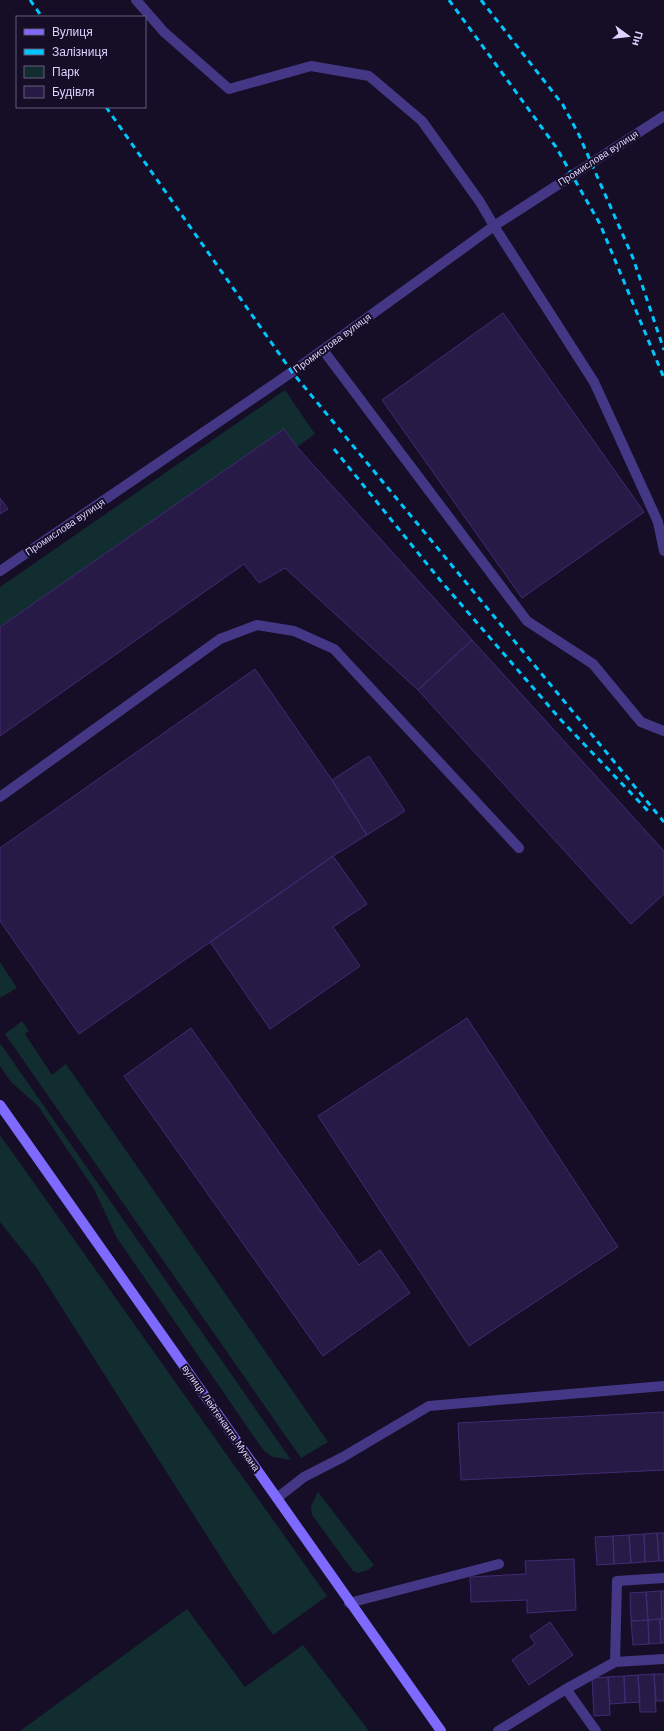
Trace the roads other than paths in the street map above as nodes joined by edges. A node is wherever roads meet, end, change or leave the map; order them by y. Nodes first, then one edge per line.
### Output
1 (136, 0) edge
2 (664, 116) edge
3 (494, 226) junction
4 (323, 350) junction
5 (664, 551) edge
6 (0, 571) edge
7 (664, 731) edge
8 (0, 797) edge
9 (519, 848) dead end
10 (0, 1105) edge
11 (664, 1386) edge
12 (277, 1498) junction
13 (499, 1564) dead end
14 (664, 1578) edge
15 (349, 1603) junction
16 (664, 1659) edge
17 (615, 1662) junction
18 (566, 1689) junction
19 (441, 1731) edge
20 (498, 1731) edge
21 (596, 1731) edge

1 - 3 street
2 - 3 street, Промислова вулиця
3 - 4 street, Промислова вулиця
3 - 5 street
4 - 6 street, Промислова вулиця
4 - 7 street
8 - 9 street
10 - 12 main road, вулиця Лейтенанта Мукана
11 - 12 street
12 - 15 main road, вулиця Лейтенанта Мукана
13 - 15 street
14 - 17 street
15 - 19 main road, вулиця Лейтенанта Мукана
16 - 17 street
17 - 18 street
18 - 20 street
18 - 21 street

